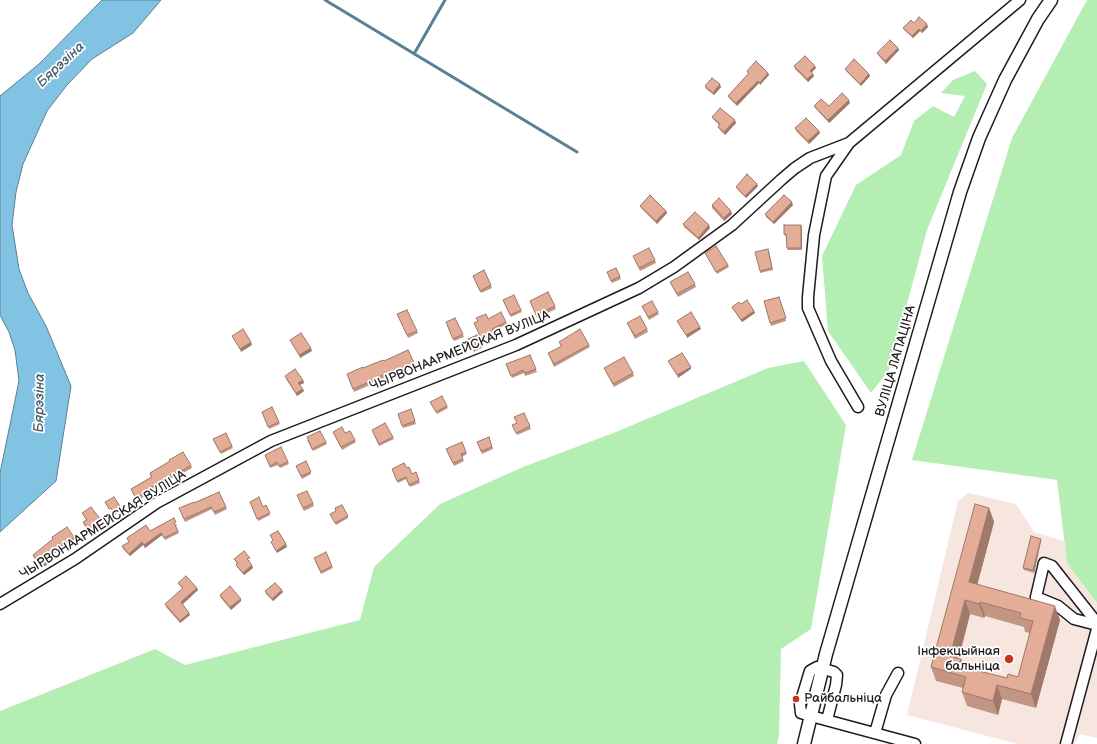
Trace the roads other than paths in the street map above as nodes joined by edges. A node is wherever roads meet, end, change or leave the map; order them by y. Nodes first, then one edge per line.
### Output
1 (1020, 0) edge
2 (1051, 0) edge
3 (849, 143) junction
4 (858, 407) dead end
5 (0, 604) edge
6 (1097, 624) edge
7 (1097, 629) edge
8 (822, 669) junction
9 (898, 673) dead end
10 (811, 716) junction
11 (827, 720) junction
12 (875, 733) junction
13 (889, 741) edge
14 (804, 744) edge
15 (915, 744) edge
16 (1066, 744) edge

1 - 3 street, ЧЫРВОНААРМЕЙСКАЯ ВУЛІЦА
2 - 8 main road, ВУЛІЦА ЛАПАЦІНА
3 - 4 street
3 - 5 street, ЧЫРВОНААРМЕЙСКАЯ ВУЛІЦА
6 - 6 street
7 - 16 street
8 - 10 main road, ВУЛІЦА ЛАПАЦІНА
8 - 11 street
9 - 12 street
10 - 11 street
10 - 14 main road, ВУЛІЦА ЛАПАЦІНА
11 - 12 street
12 - 13 street
13 - 15 street

